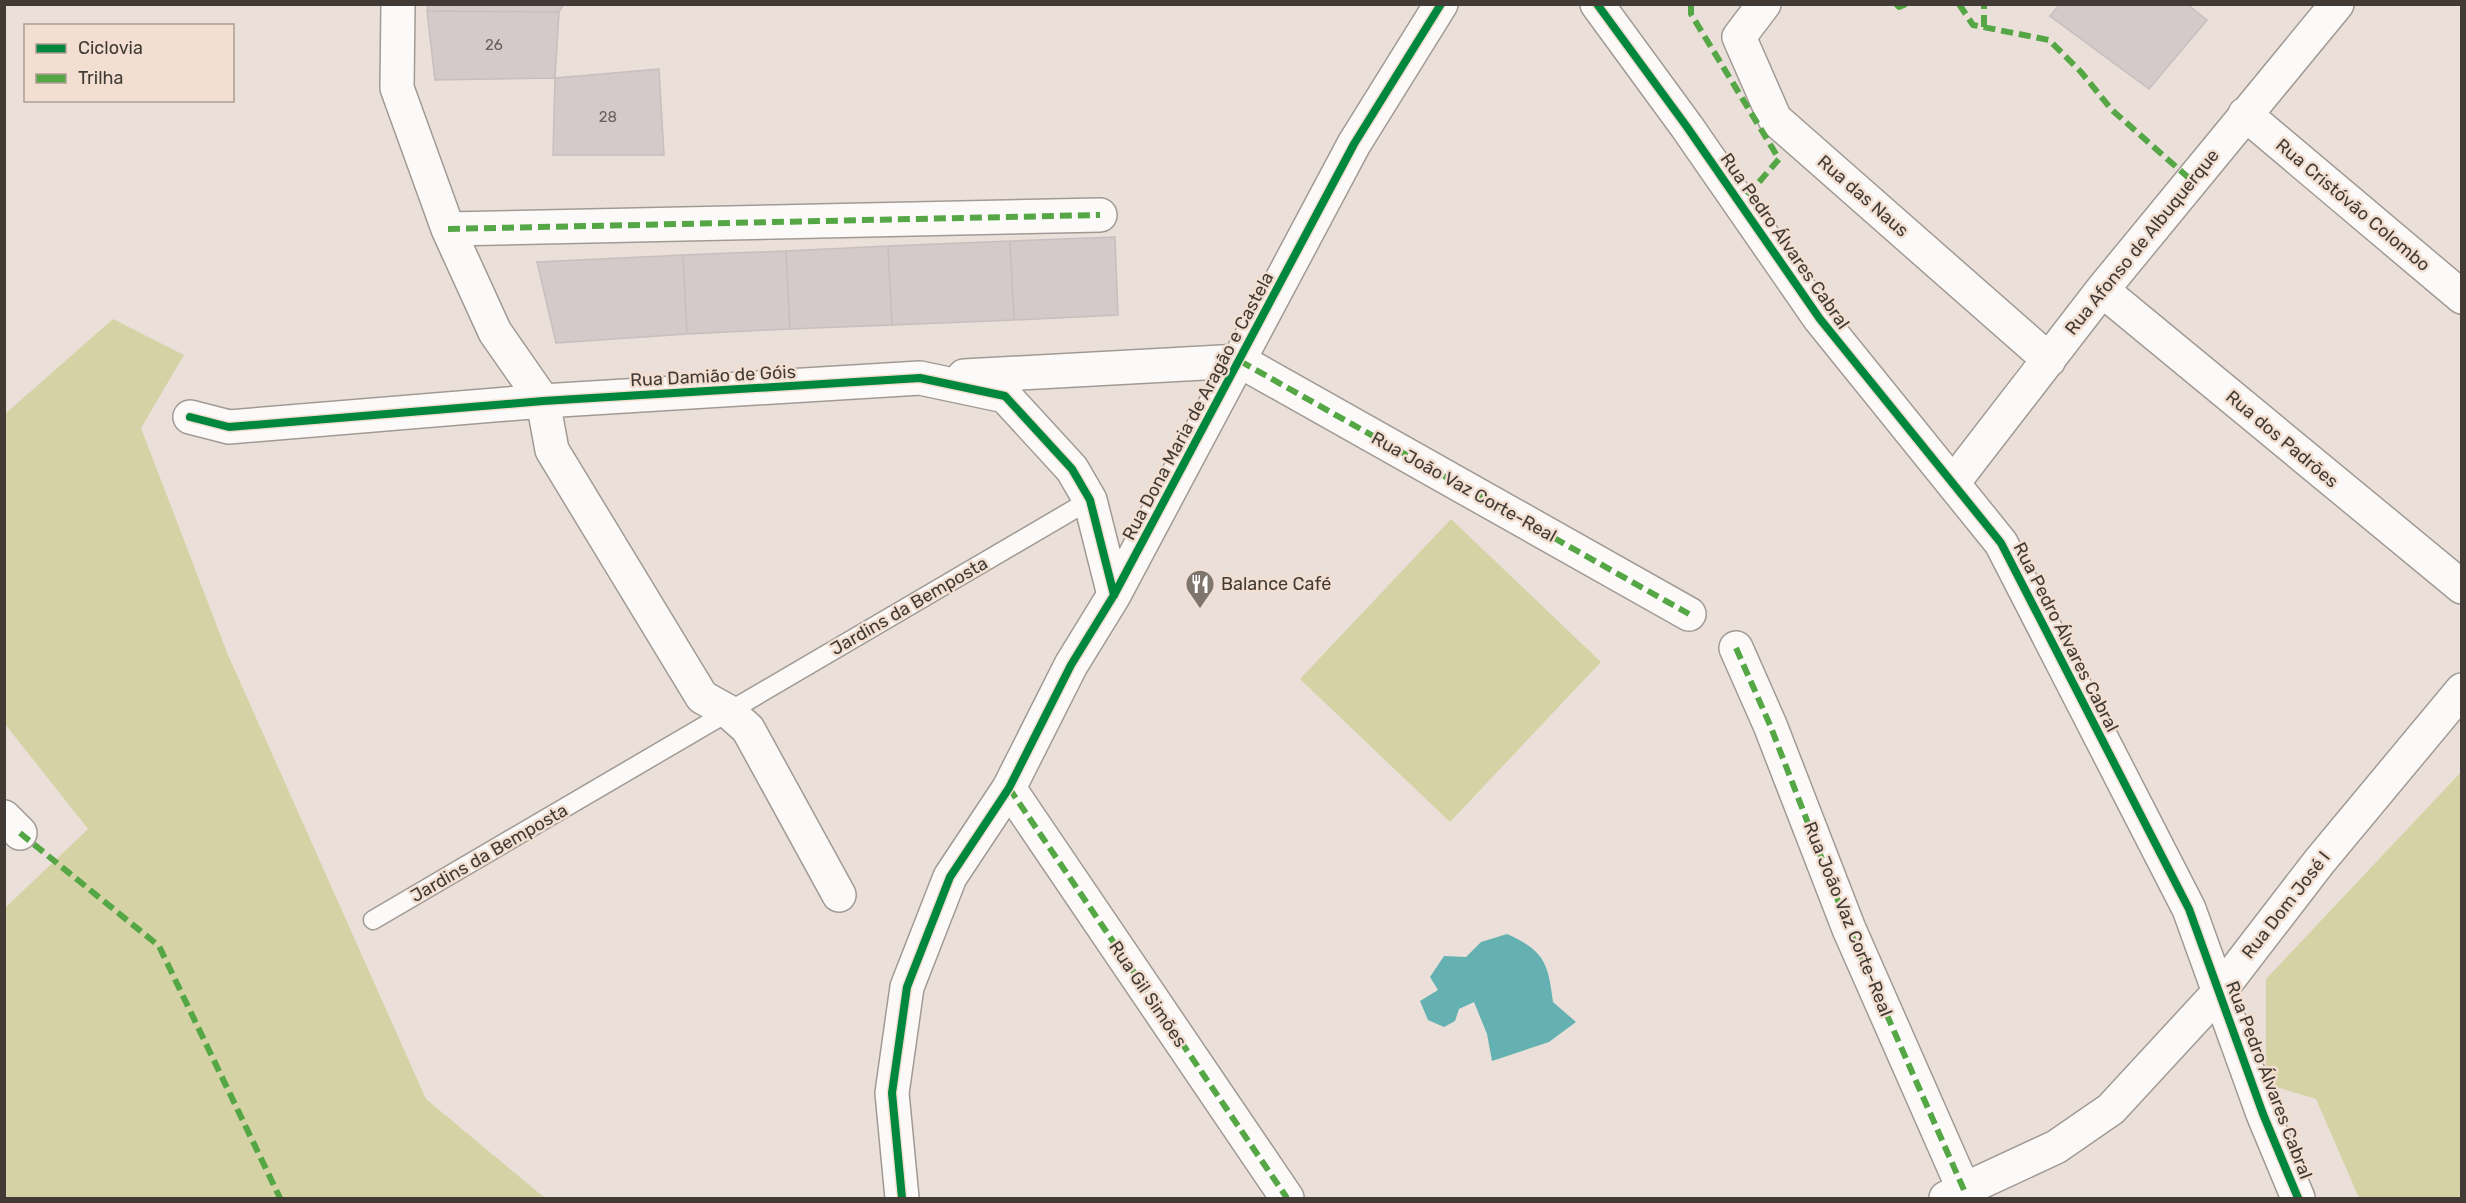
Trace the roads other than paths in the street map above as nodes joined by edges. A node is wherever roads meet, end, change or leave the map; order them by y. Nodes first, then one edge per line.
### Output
1 (399, 4) edge
2 (1442, 4) edge
3 (1598, 4) edge
4 (1764, 4) edge
5 (2337, 4) edge
6 (2245, 114) junction
7 (1100, 215) dead end
8 (448, 229) junction
9 (2102, 290) junction
10 (2462, 297) edge
11 (2049, 360) junction
12 (1240, 361) junction
13 (921, 378) junction
14 (543, 401) junction
15 (190, 417) dead end
16 (1953, 483) junction
17 (1090, 500) junction
18 (2462, 587) edge
19 (1114, 595) junction
20 (1689, 614) dead end
21 (1736, 648) dead end
22 (2462, 690) edge
23 (729, 712) junction
24 (1009, 788) junction
25 (839, 895) dead end
26 (373, 920) dead end
27 (2219, 992) junction
28 (1955, 1194) edge
29 (902, 1198) edge
30 (1287, 1198) edge
31 (2298, 1198) edge

1 - 8 street
2 - 12 street, Rua Dona Maria de Aragão e Castela
3 - 16 street, Rua Pedro Álvares Cabral
4 - 11 street, Rua das Naus
5 - 6 street, Rua Afonso de Albuquerque
6 - 9 street, Rua Afonso de Albuquerque
6 - 10 street, Rua Cristóvão Colombo
7 - 8 street
8 - 14 street
9 - 11 street, Rua Afonso de Albuquerque
9 - 18 street, Rua dos Padrões
11 - 16 street, Rua Afonso de Albuquerque
12 - 13 street, Rua Damião de Góis
12 - 19 street, Rua Dona Maria de Aragão e Castela
12 - 20 street, Rua João Vaz Corte-Real
13 - 14 street, Rua Damião de Góis
13 - 17 street, Rua Damião de Góis
14 - 15 street, Rua Damião de Góis
14 - 23 street
16 - 27 street, Rua Pedro Álvares Cabral
17 - 19 street, Rua Damião de Góis
17 - 23 lane, Jardins da Bemposta
19 - 24 street, Rua Dona Maria de Aragão e Castela
21 - 28 street, Rua João Vaz Corte-Real
22 - 27 street, Rua Dom José I
23 - 25 street
23 - 26 lane, Jardins da Bemposta
24 - 29 street, Rua Dona Maria de Aragão e Castela
24 - 30 street, Rua Gil Simões
27 - 28 street, Rua Dom José I
27 - 31 street, Rua Pedro Álvares Cabral

